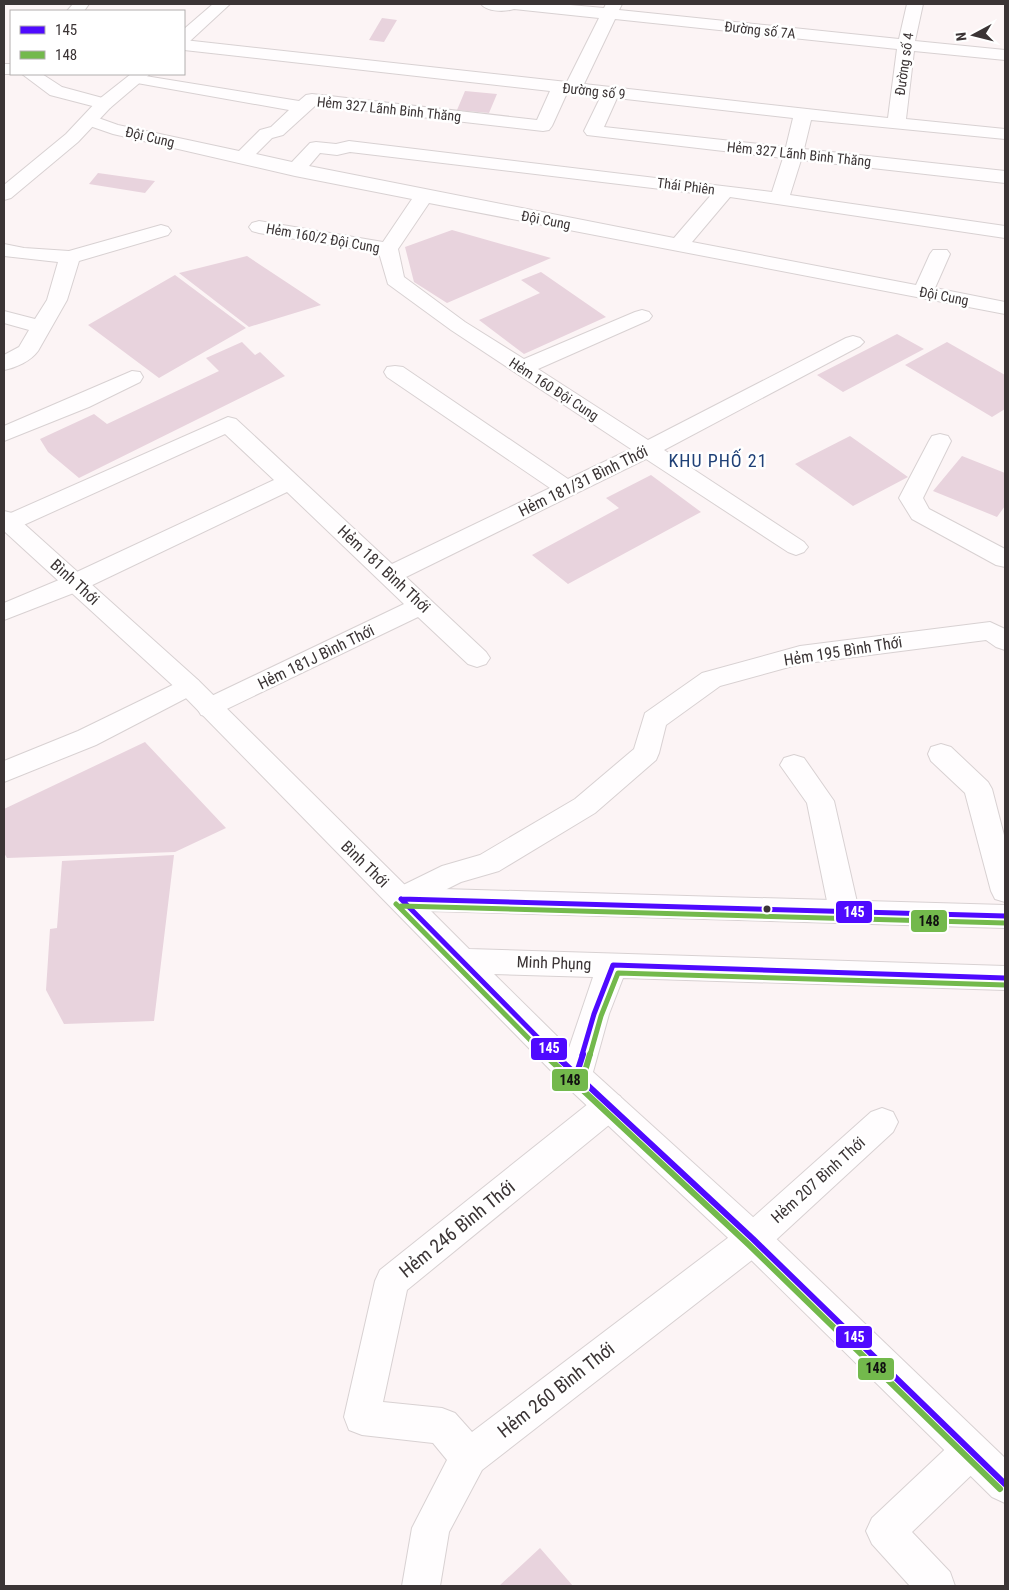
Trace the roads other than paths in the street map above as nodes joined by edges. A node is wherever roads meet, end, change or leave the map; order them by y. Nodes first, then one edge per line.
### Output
1 (222, 4) edge
2 (489, 4) edge
3 (510, 4) edge
4 (514, 4) edge
5 (915, 4) edge
6 (611, 9) edge
7 (185, 36) edge
8 (185, 45) edge
9 (906, 45) junction
10 (1005, 56) edge
11 (33, 75) edge
12 (139, 76) edge
13 (567, 88) junction
14 (610, 93) junction
15 (449, 95) junction
16 (104, 104) junction
17 (303, 107) junction
18 (803, 114) junction
19 (665, 119) junction
20 (90, 120) junction
21 (896, 124) junction
22 (1005, 134) edge
23 (794, 153) junction
24 (242, 158) junction
25 (295, 170) junction
26 (401, 172) junction
27 (1005, 177) edge
28 (725, 191) junction
29 (4, 194) edge
30 (424, 196) junction
31 (779, 199) junction
32 (258, 227) dead end
33 (161, 231) dead end
34 (1002, 231) edge
35 (679, 245) junction
36 (388, 249) junction
37 (4, 250) edge
38 (919, 250) dead end
39 (70, 257) junction
40 (923, 292) junction
41 (1005, 308) edge
42 (642, 316) dead end
43 (4, 317) edge
44 (41, 327) junction
45 (853, 342) dead end
46 (4, 364) edge
47 (522, 368) junction
48 (394, 372) dead end
49 (132, 377) dead end
50 (4, 434) edge
51 (940, 441) dead end
52 (648, 450) junction
53 (289, 482) junction
54 (567, 489) junction
55 (6, 520) edge
56 (796, 547) dead end
57 (1005, 559) edge
58 (390, 575) junction
59 (76, 583) junction
60 (422, 605) junction
61 (4, 612) edge
62 (1000, 628) edge
63 (477, 658) dead end
64 (189, 686) junction
65 (210, 708) junction
66 (941, 754) dead end
67 (794, 765) dead end
68 (4, 772) edge
69 (1005, 891) edge
70 (401, 900) junction
71 (844, 911) junction
72 (1005, 916) edge
73 (462, 961) junction
74 (613, 965) junction
75 (1005, 978) edge
76 (576, 1076) junction
77 (609, 1106) junction
78 (882, 1122) dead end
79 (753, 1239) junction
80 (970, 1451) junction
81 (469, 1457) junction
82 (1005, 1484) edge
83 (421, 1586) edge
84 (936, 1586) edge

1 - 7 street
2 - 3 street
4 - 6 street, Đường số 7A
5 - 9 street, Đường số 4
6 - 9 street, Đường số 7A
6 - 13 street
8 - 15 street, Đường số 9
9 - 10 street, Đường số 7A
9 - 21 street, Đường số 4
11 - 16 street
12 - 16 street
12 - 17 street, Hẻm 327 Lãnh Binh Thăng
13 - 14 street, Đường số 9
13 - 15 street, Đường số 9
13 - 15 street, Hẻm 327 Lãnh Binh Thăng
14 - 19 street, Đường số 9
14 - 19 street, Hẻm 327 Lãnh Binh Thăng
15 - 17 street, Hẻm 327 Lãnh Binh Thăng
16 - 20 street
17 - 24 street
18 - 19 street, Đường số 9
18 - 21 street, Đường số 9
18 - 23 street
19 - 23 street, Hẻm 327 Lãnh Binh Thăng
20 - 24 street, Đội Cung
20 - 29 street
21 - 22 street, Đường số 9
23 - 27 street, Hẻm 327 Lãnh Binh Thăng
23 - 31 street
24 - 25 street, Đội Cung
25 - 26 street, Đội Cung
25 - 26 street
26 - 28 street, Thái Phiên
26 - 30 street, Đội Cung
28 - 31 street, Thái Phiên
28 - 35 street
30 - 35 street, Đội Cung
30 - 36 street
31 - 34 street, Thái Phiên
32 - 36 street, Hẻm 160/2 Đội Cung
33 - 39 street
35 - 40 street, Đội Cung
36 - 47 street, Hẻm 160 Đội Cung
37 - 39 street
38 - 40 street
39 - 44 street
40 - 41 street, Đội Cung
42 - 47 street
43 - 44 street
44 - 46 street
45 - 52 street, Hẻm 181/31 Bình Thới
47 - 52 street, Hẻm 160 Đội Cung
48 - 54 street
49 - 50 street
51 - 57 street
52 - 54 street, Hẻm 181/31 Bình Thới
52 - 56 street, Hẻm 160 Đội Cung
53 - 55 street, Hẻm 181 Bình Thới
53 - 58 street, Hẻm 181 Bình Thới
53 - 59 street
54 - 58 street, Hẻm 181/31 Bình Thới
55 - 59 street, Bình Thới
58 - 60 street, Hẻm 181 Bình Thới
59 - 61 street
59 - 64 street, Bình Thới
60 - 63 street, Hẻm 181 Bình Thới
60 - 65 street, Hẻm 181J Bình Thới
62 - 70 street, Hẻm 195 Bình Thới
64 - 65 street, Bình Thới
64 - 68 street
65 - 70 street, Bình Thới
66 - 69 street
67 - 71 street
70 - 71 street
70 - 73 street, Bình Thới
71 - 72 street
73 - 74 street, Minh Phụng
73 - 76 street, Bình Thới
74 - 75 street, Minh Phụng
74 - 76 street
76 - 77 street, Bình Thới
77 - 79 street, Bình Thới
77 - 81 street, Hẻm 246 Bình Thới
78 - 79 street, Hẻm 207 Bình Thới
79 - 80 street, Bình Thới
79 - 81 street, Hẻm 260 Bình Thới
80 - 82 street, Bình Thới
80 - 84 street
81 - 83 street, Hẻm 260 Bình Thới

